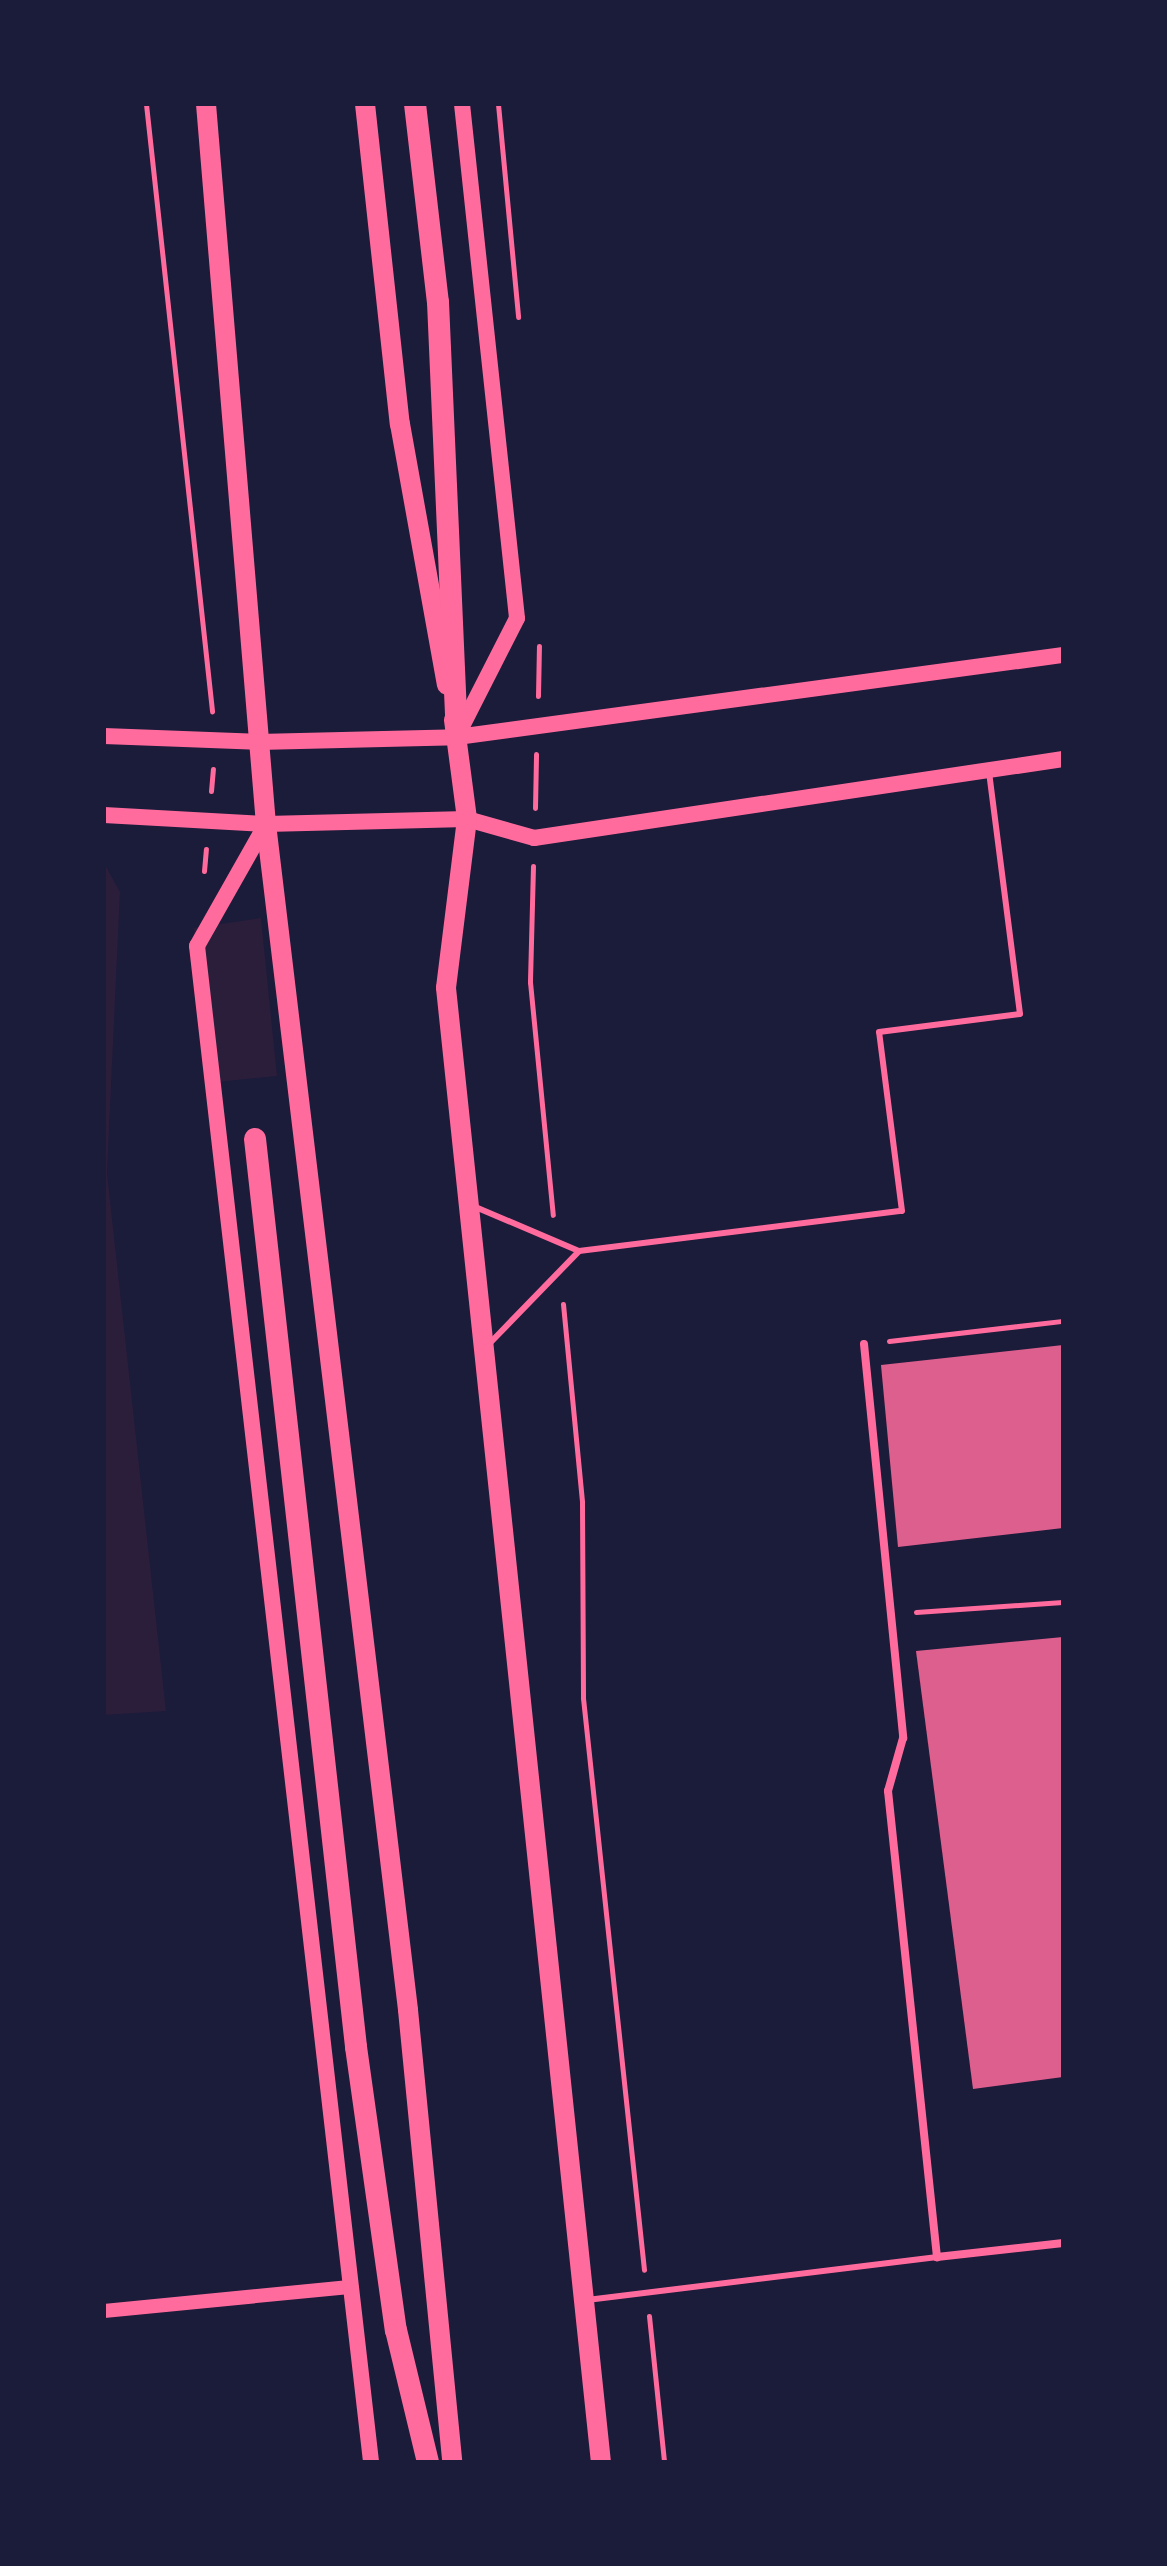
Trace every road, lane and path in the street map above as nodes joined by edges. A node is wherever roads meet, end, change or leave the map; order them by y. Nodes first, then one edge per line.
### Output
1 (146, 104) edge
2 (206, 104) edge
3 (365, 104) edge
4 (415, 104) edge
5 (462, 104) edge
6 (1063, 655) edge
7 (104, 736) edge
8 (457, 737) junction
9 (216, 740) junction
10 (258, 742) junction
11 (1063, 759) edge
12 (989, 771) junction
13 (104, 815) edge
14 (467, 819) junction
15 (208, 820) junction
16 (266, 824) junction
17 (203, 883) dead end
18 (255, 1139) dead end
19 (469, 1205) junction
20 (579, 1251) junction
21 (1063, 1321) edge
22 (864, 1344) joint
23 (484, 1349) junction
24 (1063, 1602) edge
25 (891, 1614) junction
26 (1063, 2243) edge
27 (937, 2257) junction
28 (347, 2287) junction
29 (584, 2300) junction
30 (104, 2311) edge
31 (371, 2462) edge
32 (428, 2462) edge
33 (452, 2462) edge
34 (601, 2462) edge

1 - 9 path
2 - 10 main road
3 - 8 main road
4 - 8 highway
5 - 8 main road
6 - 8 main road
7 - 9 main road
8 - 10 main road
8 - 14 main road
9 - 10 main road
9 - 15 path
10 - 16 main road
11 - 12 main road
12 - 14 main road
12 - 20 lane
13 - 15 main road
14 - 16 main road
14 - 19 main road
15 - 16 main road
15 - 17 path
16 - 28 main road
16 - 33 main road
18 - 32 highway
19 - 20 lane
19 - 23 main road
20 - 23 lane
21 - 22 path
22 - 25 street
23 - 29 main road
24 - 25 path
25 - 27 street
26 - 27 street
27 - 29 lane
28 - 30 street
28 - 31 main road
29 - 34 main road

